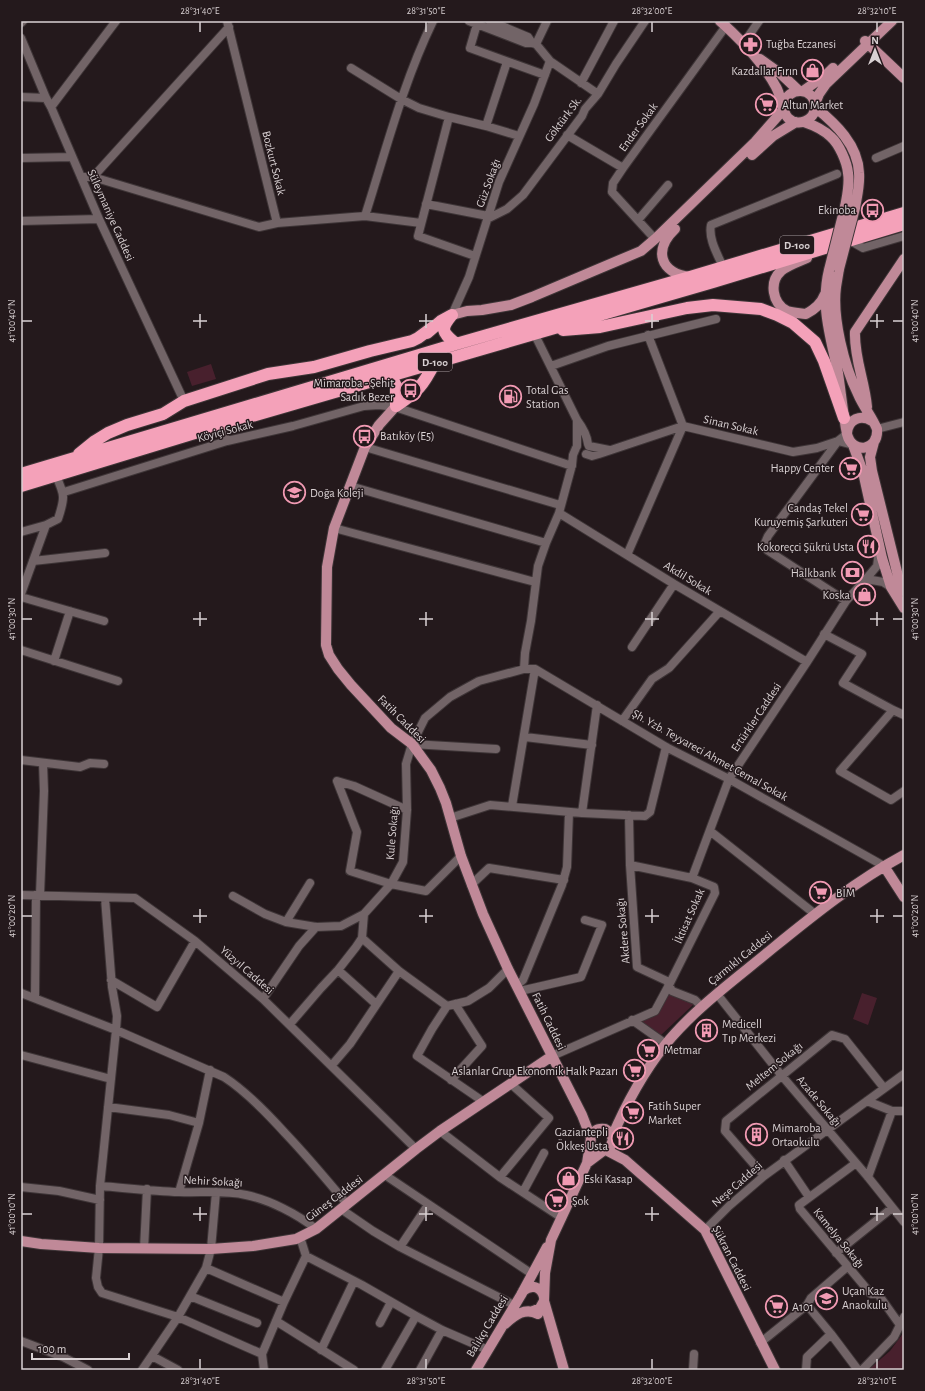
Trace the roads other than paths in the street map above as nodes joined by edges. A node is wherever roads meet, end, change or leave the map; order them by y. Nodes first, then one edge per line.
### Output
1 (23, 21) edge
2 (116, 21) edge
3 (433, 21) edge
4 (490, 21) edge
5 (547, 21) edge
6 (614, 21) edge
7 (645, 21) edge
8 (759, 21) edge
9 (885, 21) edge
10 (892, 21) edge
11 (473, 22) edge
12 (21, 24) edge
13 (228, 24) edge
14 (723, 24) edge
15 (21, 38) edge
16 (867, 42) junction
17 (534, 44) junction
18 (743, 44) junction
19 (750, 51) junction
20 (550, 61) junction
21 (507, 62) junction
22 (352, 68) dead end
23 (545, 75) junction
24 (904, 78) edge
25 (581, 83) junction
26 (801, 91) junction
27 (598, 94) junction
28 (21, 97) edge
29 (46, 98) junction
30 (401, 99) junction
31 (815, 106) junction
32 (51, 107) junction
33 (783, 108) junction
34 (449, 118) junction
35 (800, 122) junction
36 (486, 126) junction
37 (567, 135) junction
38 (519, 136) junction
39 (904, 146) edge
40 (72, 157) junction
41 (21, 158) edge
42 (876, 158) dead end
43 (623, 168) junction
44 (837, 174) dead end
45 (81, 177) junction
46 (94, 177) junction
47 (668, 185) dead end
48 (426, 204) junction
49 (850, 207) junction
50 (904, 213) edge
51 (365, 216) junction
52 (488, 218) junction
53 (99, 219) junction
54 (638, 220) junction
55 (21, 221) edge
56 (276, 223) junction
57 (421, 223) junction
58 (904, 224) edge
59 (904, 236) edge
60 (655, 239) junction
61 (849, 240) junction
62 (826, 247) junction
63 (475, 256) junction
64 (904, 259) edge
65 (723, 267) junction
66 (904, 272) edge
67 (894, 276) junction
68 (690, 277) junction
69 (825, 294) junction
70 (452, 315) junction
71 (716, 319) dead end
72 (433, 327) junction
73 (534, 333) junction
74 (648, 335) junction
75 (456, 344) junction
76 (411, 358) junction
77 (435, 362) junction
78 (551, 366) junction
79 (391, 376) junction
80 (184, 401) junction
81 (396, 407) junction
82 (844, 418) junction
83 (577, 420) junction
84 (872, 421) junction
85 (904, 422) edge
86 (221, 425) junction
87 (683, 426) junction
88 (847, 434) junction
89 (227, 441) junction
90 (838, 441) junction
91 (874, 442) junction
92 (853, 444) junction
93 (365, 447) junction
94 (577, 447) junction
95 (587, 450) junction
96 (71, 459) junction
97 (572, 466) junction
98 (21, 474) edge
99 (56, 476) junction
100 (21, 486) edge
101 (350, 486) junction
102 (64, 492) junction
103 (559, 509) junction
104 (46, 525) junction
105 (334, 528) junction
106 (21, 532) edge
107 (546, 542) junction
108 (880, 547) junction
109 (105, 553) dead end
110 (627, 555) junction
111 (33, 561) junction
112 (866, 580) junction
113 (536, 582) junction
114 (674, 584) junction
115 (891, 587) junction
116 (904, 591) edge
117 (21, 595) edge
118 (846, 601) junction
119 (904, 608) edge
120 (70, 611) junction
121 (720, 611) junction
122 (104, 621) dead end
123 (824, 634) junction
124 (632, 647) dead end
125 (21, 650) edge
126 (54, 661) junction
127 (807, 662) junction
128 (524, 669) junction
129 (536, 669) junction
130 (118, 681) dead end
131 (597, 706) junction
132 (893, 710) junction
133 (904, 715) edge
134 (622, 721) junction
135 (524, 737) junction
136 (412, 744) junction
137 (592, 745) junction
138 (666, 747) junction
139 (496, 749) dead end
140 (21, 760) edge
141 (44, 763) junction
142 (104, 764) dead end
143 (729, 779) junction
144 (904, 791) edge
145 (512, 806) junction
146 (407, 810) junction
147 (568, 812) junction
148 (582, 813) junction
149 (629, 815) junction
150 (450, 818) junction
151 (710, 831) junction
152 (904, 855) edge
153 (461, 856) junction
154 (630, 865) junction
155 (884, 866) junction
156 (692, 878) junction
157 (564, 880) junction
158 (310, 883) dead end
159 (391, 884) junction
160 (471, 885) junction
161 (21, 895) edge
162 (38, 895) junction
163 (233, 896) dead end
164 (904, 896) edge
165 (104, 898) junction
166 (364, 914) junction
167 (815, 914) junction
168 (585, 920) dead end
169 (286, 922) junction
170 (316, 927) junction
171 (362, 938) junction
172 (195, 941) junction
173 (508, 969) junction
174 (338, 970) junction
175 (399, 971) junction
176 (111, 980) junction
177 (669, 985) junction
178 (518, 988) junction
179 (21, 993) edge
180 (717, 994) junction
181 (35, 998) junction
182 (263, 999) junction
183 (376, 1004) junction
184 (451, 1005) junction
185 (702, 1007) junction
186 (632, 1020) junction
187 (290, 1024) junction
188 (116, 1030) junction
189 (666, 1044) junction
190 (21, 1054) edge
191 (552, 1056) junction
192 (332, 1065) junction
193 (210, 1070) junction
194 (904, 1074) edge
195 (782, 1076) junction
196 (111, 1079) junction
197 (451, 1080) junction
198 (511, 1084) junction
199 (884, 1088) junction
200 (867, 1101) junction
201 (484, 1102) junction
202 (108, 1107) junction
203 (892, 1111) junction
204 (904, 1111) edge
205 (622, 1112) junction
206 (582, 1116) junction
207 (199, 1123) junction
208 (603, 1129) junction
209 (828, 1130) junction
210 (440, 1132) junction
211 (613, 1139) junction
212 (591, 1140) junction
213 (416, 1149) junction
214 (604, 1150) junction
215 (544, 1153) dead end
216 (626, 1160) junction
217 (784, 1160) junction
218 (587, 1163) junction
219 (856, 1163) junction
220 (385, 1175) junction
221 (764, 1176) junction
222 (500, 1177) junction
223 (868, 1177) junction
224 (100, 1186) junction
225 (21, 1187) edge
226 (148, 1189) junction
227 (179, 1192) junction
228 (216, 1192) junction
229 (523, 1192) junction
230 (809, 1196) junction
231 (100, 1200) junction
232 (428, 1205) junction
233 (344, 1207) junction
234 (892, 1208) junction
235 (562, 1218) junction
236 (903, 1219) edge
237 (316, 1229) junction
238 (705, 1230) junction
239 (300, 1237) junction
240 (551, 1240) junction
241 (21, 1241) edge
242 (400, 1247) junction
243 (99, 1248) junction
244 (144, 1249) junction
245 (211, 1249) junction
246 (836, 1253) junction
247 (306, 1256) junction
248 (847, 1267) junction
249 (206, 1268) junction
250 (532, 1274) junction
251 (354, 1281) junction
252 (522, 1293) junction
253 (190, 1296) junction
254 (544, 1299) junction
255 (284, 1302) junction
256 (391, 1302) junction
257 (514, 1306) junction
258 (808, 1306) junction
259 (531, 1311) junction
260 (416, 1316) junction
261 (904, 1317) edge
262 (178, 1318) junction
263 (276, 1321) junction
264 (257, 1323) dead end
265 (380, 1323) dead end
266 (900, 1325) junction
267 (500, 1327) junction
268 (551, 1327) junction
269 (442, 1330) junction
270 (831, 1334) junction
271 (21, 1341) edge
272 (760, 1342) junction
273 (321, 1350) junction
274 (488, 1350) junction
275 (262, 1354) junction
276 (694, 1354) dead end
277 (152, 1356) junction
278 (88, 1370) edge
279 (142, 1370) edge
280 (178, 1370) edge
281 (264, 1370) edge
282 (354, 1370) edge
283 (385, 1370) edge
284 (420, 1370) edge
285 (476, 1370) edge
286 (564, 1370) edge
287 (693, 1370) edge
288 (775, 1370) edge
289 (806, 1370) edge
290 (858, 1370) edge
291 (862, 1370) edge

1 - 12 street
2 - 32 street
3 - 30 street
4 - 17 street
5 - 17 street
6 - 25 street
7 - 27 street, Göktürk Sk.
8 - 18 street
9 - 16 main road
10 - 16 main road
11 - 17 street
11 - 21 street
13 - 46 street
13 - 56 street, Bozkurt Sokak
14 - 18 main road
14 - 43 street, Ender Sokak
15 - 29 street, Süleymaniye Caddesi
16 - 24 main road
16 - 26 main road
16 - 31 main road
17 - 20 street
18 - 19 main road
19 - 26 main road
19 - 33 main road
20 - 23 street, Güz Sokağı
20 - 25 street
21 - 23 street
21 - 36 street
22 - 30 street
23 - 38 street, Güz Sokağı
25 - 27 street
26 - 31 main road
26 - 33 main road
27 - 37 street, Göktürk Sk.
28 - 29 street
29 - 32 street, Süleymaniye Caddesi
30 - 34 street
30 - 51 street
31 - 35 main road
31 - 49 main road
32 - 40 street, Süleymaniye Caddesi
33 - 35 main road
33 - 60 main road
34 - 36 street
34 - 48 street
35 - 49 main road
35 - 68 main road
36 - 38 street
37 - 43 street
37 - 52 street, Göktürk Sk.
38 - 52 street, Güz Sokağı
39 - 42 street
40 - 41 street
40 - 45 street, Süleymaniye Caddesi
43 - 54 street, Ender Sokak
44 - 65 street
45 - 46 street
45 - 53 street, Süleymaniye Caddesi
46 - 56 street
47 - 54 street
48 - 52 street
48 - 57 street
49 - 69 main road, bridge
49 - 84 main road, bridge
50 - 65 highway, D-100
51 - 56 street
51 - 57 street
52 - 63 street, Güz Sokağı
53 - 55 street
53 - 80 street, Süleymaniye Caddesi
54 - 60 street, Ender Sokak
57 - 63 street
58 - 61 highway, D-100
59 - 61 street
60 - 70 main road
61 - 62 highway, D-100
62 - 69 main road
62 - 73 highway, D-100
63 - 70 street, Güz Sokağı
64 - 67 main road
65 - 68 highway, D-100
66 - 67 main road
67 - 84 main road
68 - 75 highway, D-100
69 - 82 main road
70 - 72 highway
70 - 75 highway
71 - 74 street
72 - 76 highway
72 - 80 highway
73 - 77 highway, D-100
73 - 78 street
73 - 82 highway
74 - 78 street
74 - 87 street
75 - 76 highway, D-100
76 - 96 highway, D-100
77 - 79 highway, D-100
77 - 81 highway
78 - 83 street
79 - 81 highway
79 - 86 highway, D-100
80 - 96 highway
81 - 89 street, Köyiçi Sokak
81 - 93 main road, Fatih Caddesi
81 - 97 street, Köyiçi Sokak
82 - 88 main road
83 - 94 street
83 - 95 street
84 - 85 street
84 - 88 main road
84 - 91 main road
86 - 89 street
86 - 99 highway, D-100
87 - 90 street, Sinan Sokak
87 - 95 street
87 - 110 street
88 - 90 street, Sinan Sokak
88 - 92 main road
89 - 102 street, Köyiçi Sokak
90 - 92 street
90 - 118 street
91 - 92 main road
91 - 116 main road
92 - 108 main road
93 - 101 main road, Fatih Caddesi
93 - 103 street, Akdil Sokak
94 - 95 street
94 - 97 street
95 - 97 street
96 - 98 highway, D-100
97 - 103 street
99 - 100 highway, D-100
99 - 102 street
101 - 105 main road, Fatih Caddesi
101 - 107 street
102 - 104 street
103 - 107 street
103 - 110 street, Akdil Sokak
104 - 106 street
104 - 111 street
105 - 113 street
105 - 136 main road, Fatih Caddesi
107 - 113 street
108 - 112 street, Ertürkler Caddesi
108 - 115 main road
109 - 111 street
110 - 114 street, Akdil Sokak
111 - 117 street
112 - 115 street
112 - 118 street, Ertürkler Caddesi
113 - 128 street
114 - 121 street, Akdil Sokak
114 - 124 street
115 - 119 main road
117 - 120 street
118 - 123 street, Ertürkler Caddesi
120 - 122 street
120 - 126 street
121 - 127 street, Akdil Sokak
121 - 134 street
123 - 127 street, Ertürkler Caddesi
123 - 132 street
125 - 126 street
126 - 130 street
127 - 143 street, Ertürkler Caddesi
128 - 129 street
128 - 136 street, Kule Sokağı
129 - 131 street, Şh. Yzb. Teyyareci Ahmet Cemal Sokak
129 - 135 street
131 - 134 street, Şh. Yzb. Teyyareci Ahmet Cemal Sokak
131 - 137 street
132 - 133 street
132 - 144 street
134 - 138 street, Şh. Yzb. Teyyareci Ahmet Cemal Sokak
135 - 137 street
135 - 145 street
136 - 139 street
136 - 146 street, Kule Sokağı
136 - 150 main road, Fatih Caddesi
137 - 148 street
138 - 143 street, Şh. Yzb. Teyyareci Ahmet Cemal Sokak
138 - 149 street
140 - 141 street
141 - 142 street
141 - 162 street
143 - 151 street, Ertürkler Caddesi
143 - 155 street, Şh. Yzb. Teyyareci Ahmet Cemal Sokak
145 - 147 street
145 - 150 street
146 - 159 street, Kule Sokağı
146 - 159 street
147 - 148 street
147 - 157 street
148 - 149 street
149 - 154 street, Akdere Sokağı
150 - 153 main road, Fatih Caddesi
151 - 156 street, Ertürkler Caddesi
151 - 167 street
152 - 155 main road, Çarmıklı Caddesi
153 - 159 street
153 - 160 main road, Fatih Caddesi
154 - 156 street, İktisat Sokak
154 - 177 street, Akdere Sokağı
155 - 164 main road
155 - 167 main road, Çarmıklı Caddesi
156 - 177 street, İktisat Sokak
157 - 160 street
157 - 178 street
158 - 169 street
159 - 166 street, Kule Sokağı
160 - 173 main road, Fatih Caddesi
161 - 162 street, Yüzyıl Caddesi
162 - 165 street, Yüzyıl Caddesi
162 - 181 street
163 - 169 street, Kule Sokağı
165 - 172 street, Yüzyıl Caddesi
165 - 176 street
166 - 170 street, Kule Sokağı
166 - 171 street
167 - 180 main road, Çarmıklı Caddesi
168 - 178 street
169 - 170 street, Kule Sokağı
170 - 182 street
171 - 174 street
171 - 175 street
172 - 176 street
172 - 182 street, Yüzyıl Caddesi
173 - 178 main road, Fatih Caddesi
173 - 184 street
174 - 183 street
174 - 187 street
175 - 183 street
175 - 184 street
176 - 188 street
177 - 185 street, Akdere Sokağı
177 - 186 street, İktisat Sokak
178 - 191 main road, Fatih Caddesi
179 - 181 street
180 - 185 main road, Çarmıklı Caddesi
180 - 195 street, Azade Sokağı
181 - 188 street
182 - 187 street, Yüzyıl Caddesi
183 - 192 street
184 - 197 street
184 - 197 street
185 - 189 main road, Çarmıklı Caddesi
186 - 189 street
186 - 191 street, İktisat Sokak
187 - 192 street, Yüzyıl Caddesi
188 - 193 street
188 - 196 street
189 - 205 main road, Çarmıklı Caddesi
190 - 196 street
191 - 198 main road, Güneş Caddesi
191 - 206 main road, Fatih Caddesi
192 - 213 street, Yüzyıl Caddesi
193 - 207 street
193 - 233 street
194 - 199 street, Neşe Caddesi
195 - 199 street, Meltem Sokağı
195 - 209 street, Azade Sokağı
195 - 221 street, Meltem Sokağı
196 - 202 street
197 - 201 street
198 - 201 main road, Güneş Caddesi
198 - 222 street
199 - 200 street, Neşe Caddesi
200 - 203 street
200 - 209 street, Neşe Caddesi
201 - 210 main road, Güneş Caddesi
202 - 207 street
202 - 224 street
203 - 204 street
203 - 223 street
205 - 208 main road
205 - 211 main road
206 - 208 main road
206 - 212 main road, Fatih Caddesi
207 - 227 street
208 - 211 main road
208 - 212 main road
209 - 217 street, Neşe Caddesi
209 - 219 street, Azade Sokağı
210 - 213 main road, Güneş Caddesi
210 - 222 street
211 - 214 main road
211 - 216 main road
212 - 214 main road
212 - 218 main road
213 - 220 main road, Güneş Caddesi
214 - 216 main road
214 - 218 main road
215 - 229 street
216 - 238 main road, Şükran Caddesi
217 - 221 street, Neşe Caddesi
217 - 230 street, Kamelya Sokağı
218 - 235 main road
219 - 223 street, Azade Sokağı
219 - 230 street
220 - 232 street
220 - 233 main road, Güneş Caddesi
221 - 238 street, Neşe Caddesi
222 - 229 street
223 - 234 street, Azade Sokağı
224 - 226 street, Nehir Sokağı
224 - 231 street
225 - 231 street
226 - 227 street, Nehir Sokağı
226 - 244 street
227 - 228 street, Nehir Sokağı
228 - 237 street, Nehir Sokağı
228 - 245 street
229 - 235 street
230 - 246 street, Kamelya Sokağı
231 - 243 street
232 - 242 street
232 - 250 street
233 - 237 main road, Güneş Caddesi
233 - 242 street
234 - 236 street, Azade Sokağı
234 - 246 street
235 - 240 main road
237 - 239 main road, Güneş Caddesi
238 - 272 main road, Şükran Caddesi
239 - 245 main road, Güneş Caddesi
239 - 247 street
240 - 250 main road, Balıkçı Caddesi
240 - 254 main road
241 - 243 main road, Güneş Caddesi
242 - 257 street
243 - 244 main road, Güneş Caddesi
243 - 262 street
244 - 245 main road, Güneş Caddesi
245 - 249 street
246 - 248 street, Kamelya Sokağı
247 - 251 street
247 - 255 street
248 - 258 street
248 - 266 street, Kamelya Sokağı
249 - 253 street
249 - 255 street
250 - 252 main road, Balıkçı Caddesi
251 - 256 street
251 - 273 street
252 - 254 main road
252 - 257 main road, Balıkçı Caddesi
252 - 259 main road
253 - 262 street
253 - 264 street
254 - 259 main road
254 - 268 main road
255 - 263 street
256 - 260 street
256 - 265 street
257 - 267 main road, Balıkçı Caddesi
258 - 270 street
258 - 272 street
259 - 267 main road
259 - 268 main road
260 - 269 street
260 - 283 street
261 - 266 street
262 - 275 street
262 - 277 street
263 - 273 street
263 - 275 street
266 - 291 street
267 - 274 main road, Balıkçı Caddesi
268 - 286 main road
269 - 274 street
269 - 284 street
270 - 289 street
270 - 290 street
271 - 278 street
272 - 288 main road, Şükran Caddesi
273 - 282 street
274 - 285 main road, Balıkçı Caddesi
275 - 281 street
276 - 287 street
277 - 279 street
277 - 280 street

